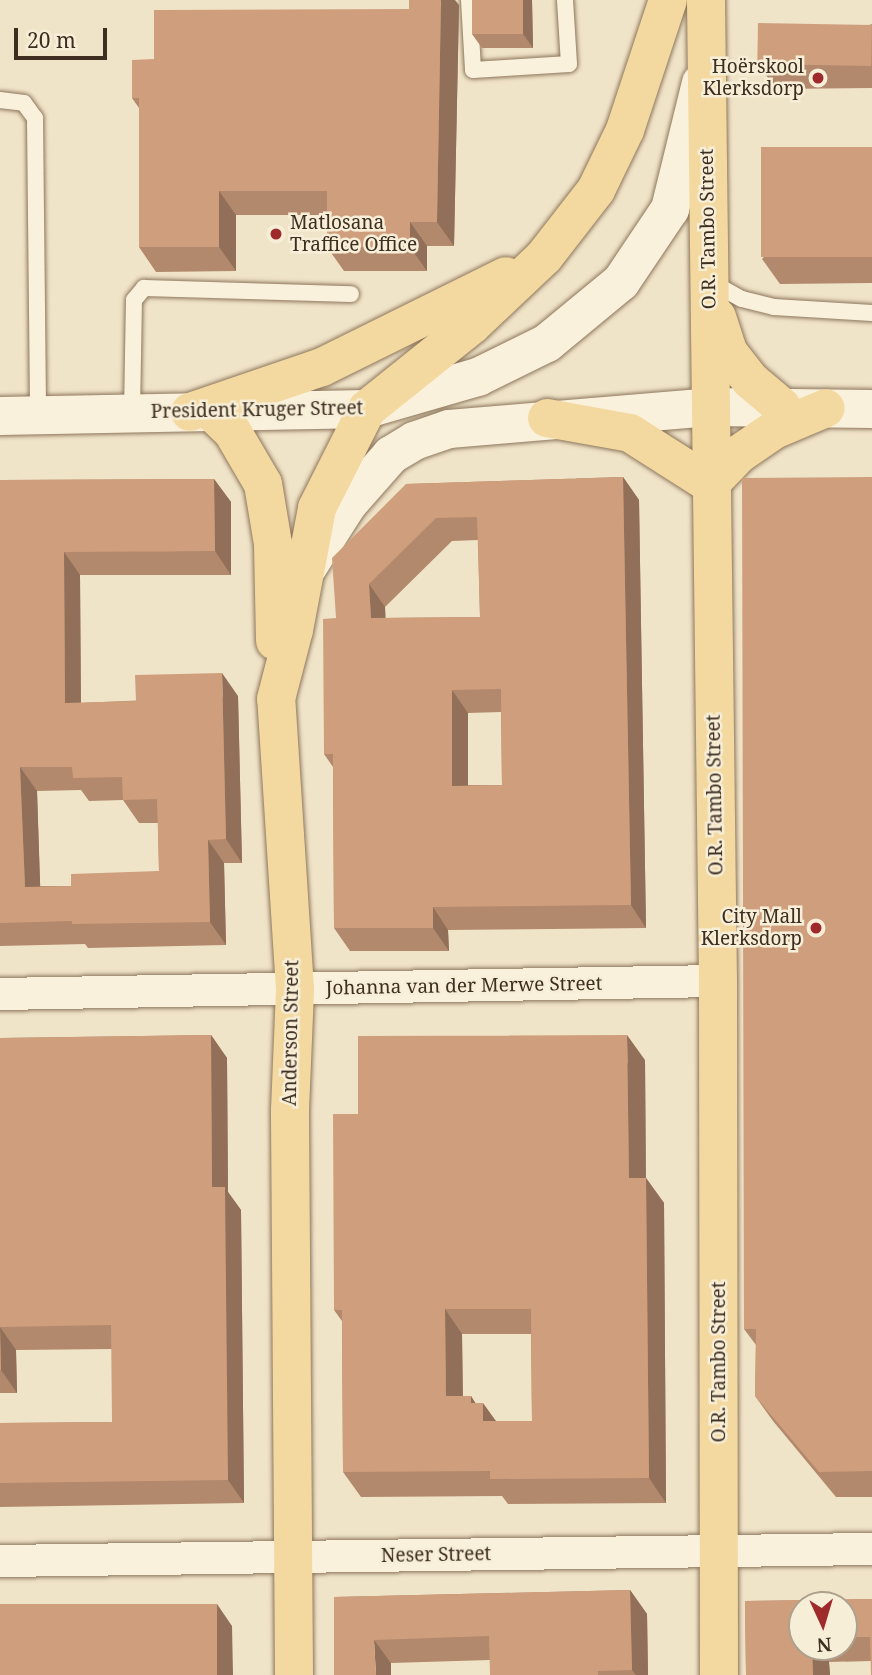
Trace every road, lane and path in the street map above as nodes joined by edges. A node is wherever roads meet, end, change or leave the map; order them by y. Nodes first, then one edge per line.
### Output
1 (469, 0) edge
2 (565, 0) edge
3 (660, 0) edge
4 (668, 0) edge
5 (706, 0) edge
6 (658, 38) junction
7 (706, 64) junction
8 (0, 100) edge
9 (544, 257) junction
10 (709, 288) junction
11 (351, 294) dead end
12 (872, 313) edge
13 (710, 407) junction
14 (782, 407) junction
15 (826, 408) junction
16 (367, 409) junction
17 (872, 409) edge
18 (201, 412) junction
19 (132, 413) junction
20 (38, 415) junction
21 (0, 416) edge
22 (547, 418) junction
23 (710, 484) junction
24 (304, 573) junction
25 (276, 699) junction
26 (718, 981) junction
27 (295, 989) junction
28 (0, 994) edge
29 (872, 1549) edge
30 (719, 1551) junction
31 (295, 1557) junction
32 (0, 1561) edge
33 (294, 1675) edge
34 (719, 1675) edge

1 - 2 lane
3 - 6 street
4 - 6 main road
5 - 7 main road, O.R. Tambo Street
6 - 9 main road
7 - 10 main road, O.R. Tambo Street
7 - 16 street, President Kruger Street
8 - 20 lane
9 - 16 main road
9 - 18 main road
10 - 12 lane
10 - 13 main road, O.R. Tambo Street
10 - 14 main road
11 - 19 lane
13 - 14 street
13 - 22 street
13 - 23 main road, O.R. Tambo Street
14 - 15 street
15 - 17 street
15 - 23 main road
16 - 18 street, President Kruger Street
16 - 24 main road, Anderson Street
18 - 19 street, President Kruger Street
18 - 25 main road
19 - 20 street, President Kruger Street
20 - 21 street, President Kruger Street
22 - 23 main road
22 - 24 street
23 - 26 main road, O.R. Tambo Street
24 - 25 main road, Anderson Street
25 - 27 main road, Anderson Street
26 - 27 street, Johanna van der Merwe Street
26 - 30 main road, O.R. Tambo Street
27 - 28 street, Johanna van der Merwe Street
27 - 31 main road, Anderson Street
29 - 30 street, Neser Street
30 - 31 street, Neser Street
30 - 34 main road, O.R. Tambo Street
31 - 32 street, Neser Street
31 - 33 main road, Anderson Street

